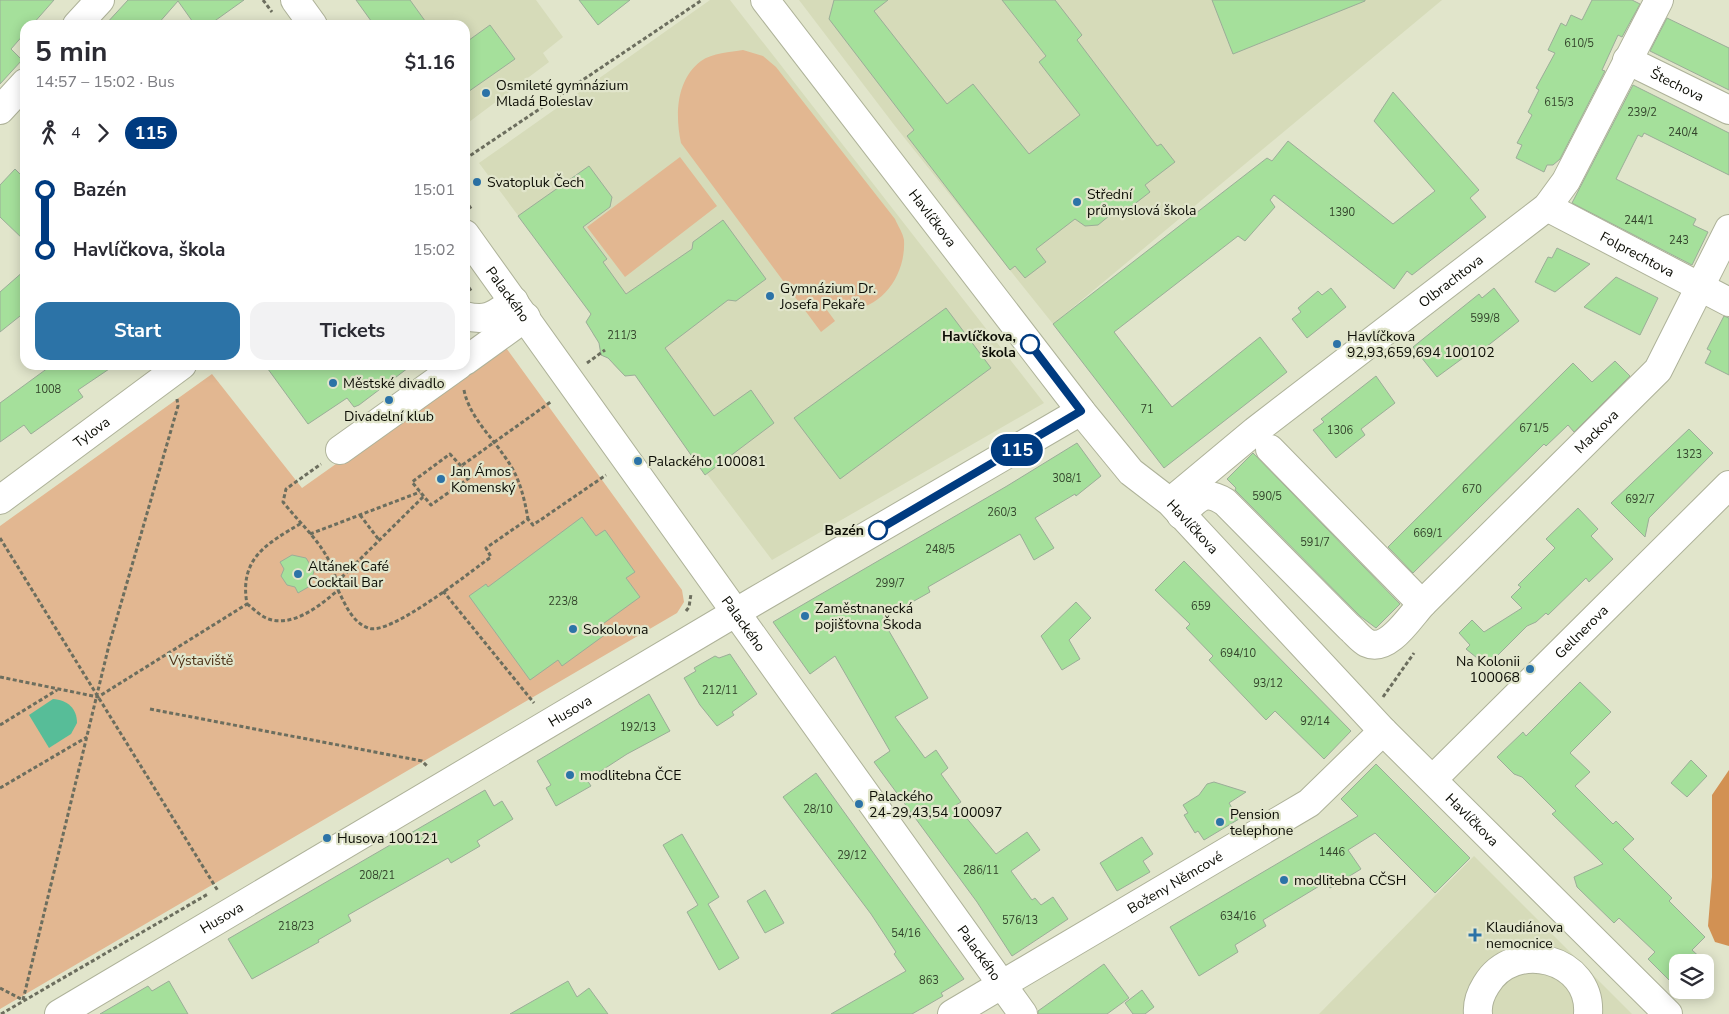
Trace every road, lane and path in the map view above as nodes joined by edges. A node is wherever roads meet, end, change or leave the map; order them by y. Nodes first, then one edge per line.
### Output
1 (100, 0) edge
2 (295, 0) edge
3 (702, 0) edge
4 (765, 0) edge
5 (1660, 0) edge
6 (82, 20) edge
7 (309, 20) edge
8 (1627, 60) junction
9 (20, 88) edge
10 (0, 110) edge
11 (1729, 110) edge
12 (470, 157) edge
13 (1547, 207) junction
14 (1729, 229) edge
15 (470, 241) edge
16 (1700, 286) junction
17 (1729, 302) edge
18 (520, 309) junction
19 (470, 317) edge
20 (470, 356) edge
21 (174, 370) edge
22 (177, 370) edge
23 (462, 377) edge
24 (546, 394) dead end
25 (552, 401) junction
26 (557, 408) dead end
27 (1081, 411) junction
28 (494, 442) junction
29 (340, 450) joint
30 (1270, 450) dead end
31 (461, 466) junction
32 (600, 468) dead end
33 (606, 475) junction
34 (612, 482) dead end
35 (1729, 485) edge
36 (420, 492) junction
37 (424, 496) junction
38 (0, 500) edge
39 (1175, 508) junction
40 (360, 515) junction
41 (528, 519) junction
42 (300, 524) junction
43 (310, 534) junction
44 (0, 538) edge
45 (379, 540) junction
46 (337, 582) junction
47 (338, 590) junction
48 (443, 591) junction
49 (691, 593) dead end
50 (247, 604) junction
51 (1422, 604) junction
52 (736, 613) junction
53 (680, 618) dead end
54 (0, 677) edge
55 (58, 689) junction
56 (98, 697) junction
57 (542, 698) dead end
58 (534, 703) junction
59 (526, 708) dead end
60 (150, 709) dead end
61 (0, 725) edge
62 (1383, 732) junction
63 (87, 737) junction
64 (434, 760) dead end
65 (426, 765) junction
66 (418, 770) dead end
67 (1433, 779) junction
68 (442, 787) junction
69 (0, 788) edge
70 (225, 884) dead end
71 (217, 889) junction
72 (231, 913) junction
73 (1002, 984) junction
74 (0, 988) edge
75 (23, 1000) junction
76 (0, 1014) edge
77 (59, 1014) edge
78 (952, 1014) edge
79 (1023, 1014) edge
80 (1478, 1014) edge
81 (1588, 1014) edge
82 (1668, 1014) edge

1 - 6 street
2 - 7 street
3 - 12 path
4 - 27 street, Havlíčkova
5 - 8 street, Olbrachtova
8 - 11 street, Štechova
8 - 13 street, Olbrachtova
9 - 10 street
13 - 16 street, Folprechtova
13 - 39 street, Olbrachtova
14 - 16 street, Mackova
15 - 18 street, Palackého
16 - 17 street, Folprechtova
16 - 51 street, Mackova
18 - 19 street
18 - 20 street
18 - 52 street, Palackého
21 - 38 street, Tylova
22 - 56 path
23 - 28 path
23 - 29 street
24 - 25 path
25 - 26 path
25 - 28 path
27 - 39 street, Havlíčkova
27 - 52 street, Husova
28 - 31 path
28 - 41 path
29 - 42 path
30 - 51 street
31 - 36 path
31 - 37 path
32 - 33 path
33 - 34 path
33 - 41 path
35 - 67 street, Gellnerova
36 - 37 path
36 - 40 path
37 - 45 path
39 - 51 street, Mackova
39 - 62 street, Havlíčkova
40 - 43 path
40 - 45 path
41 - 48 path
42 - 43 path
42 - 50 path
43 - 46 path
44 - 56 path
45 - 46 path
46 - 47 path
47 - 48 path
47 - 50 path
48 - 58 path
49 - 53 path
50 - 56 path
52 - 68 street, Husova
52 - 73 street, Palackého
54 - 55 path
55 - 56 path
55 - 61 path
56 - 63 path
56 - 71 path
57 - 58 path
58 - 59 path
60 - 65 path
62 - 67 street, Havlíčkova
62 - 73 street, Boženy Němcové
63 - 69 path
63 - 75 path
64 - 65 path
65 - 66 path
65 - 68 path
67 - 82 street, Havlíčkova
68 - 72 street, Husova
70 - 71 path
71 - 72 path
71 - 75 path
72 - 77 street, Husova
73 - 78 street, Boženy Němcové
73 - 79 street, Palackého
74 - 75 path
75 - 76 path
80 - 81 street

